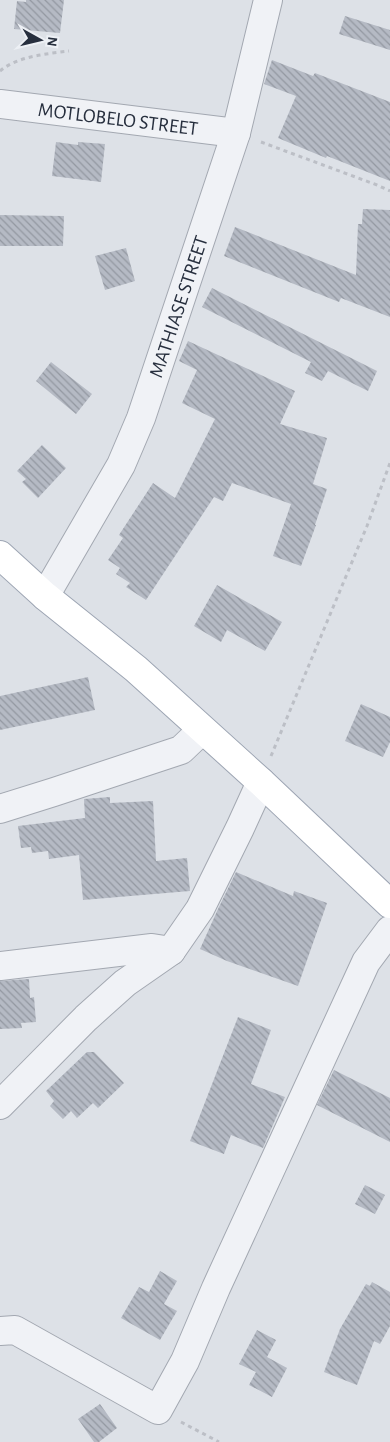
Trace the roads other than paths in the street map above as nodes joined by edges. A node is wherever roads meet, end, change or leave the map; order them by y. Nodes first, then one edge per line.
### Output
1 (268, 0) edge
2 (0, 104) edge
3 (236, 133) junction
4 (0, 555) edge
5 (45, 596) junction
6 (202, 730) junction
7 (261, 782) junction
8 (0, 809) edge
9 (390, 904) edge
10 (390, 930) edge
11 (171, 951) junction
12 (0, 966) edge
13 (0, 1105) edge
14 (0, 1331) edge

1 - 3 street, MATHIASE STREET
2 - 3 street, MOTLOBELO STREET
3 - 5 street, MATHIASE STREET
4 - 5 main road
5 - 6 main road
6 - 7 main road
6 - 8 street
7 - 9 main road
7 - 11 street
10 - 14 street
11 - 12 street
11 - 13 street

